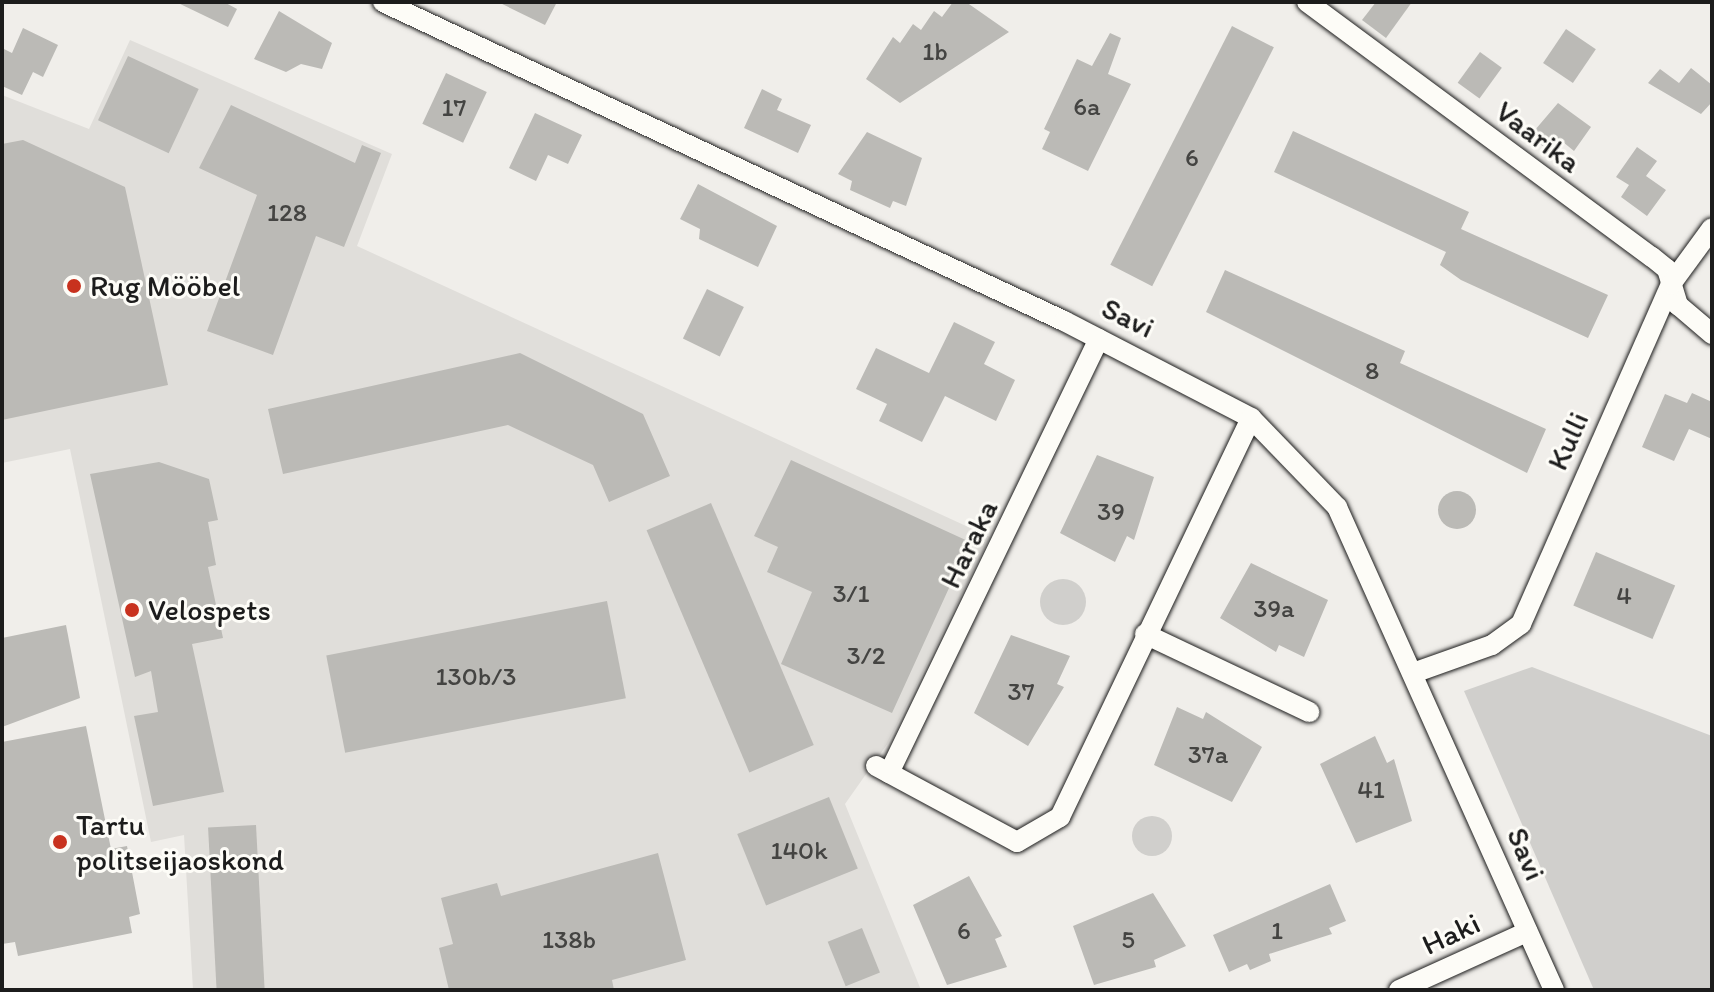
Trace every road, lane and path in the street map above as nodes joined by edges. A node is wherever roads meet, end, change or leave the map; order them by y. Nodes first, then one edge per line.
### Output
1 (383, 2) edge
2 (1307, 2) edge
3 (1333, 10) edge
4 (1712, 228) edge
5 (1671, 284) junction
6 (1712, 334) edge
7 (1099, 339) junction
8 (1251, 418) junction
9 (1145, 634) junction
10 (1416, 672) junction
11 (1309, 712) dead end
12 (1527, 932) junction
13 (1399, 990) edge
14 (1554, 990) edge

1 - 7 street, Savi
2 - 3 street, Vaarika
3 - 5 street, Vaarika
4 - 5 street, Kulli
5 - 6 street, Vaarika
5 - 10 street, Kulli
7 - 8 street, Savi
7 - 9 street, Haraka
8 - 9 street
8 - 10 street, Savi
9 - 11 street
10 - 12 street, Savi
12 - 13 street, Haki
12 - 14 street, Savi

